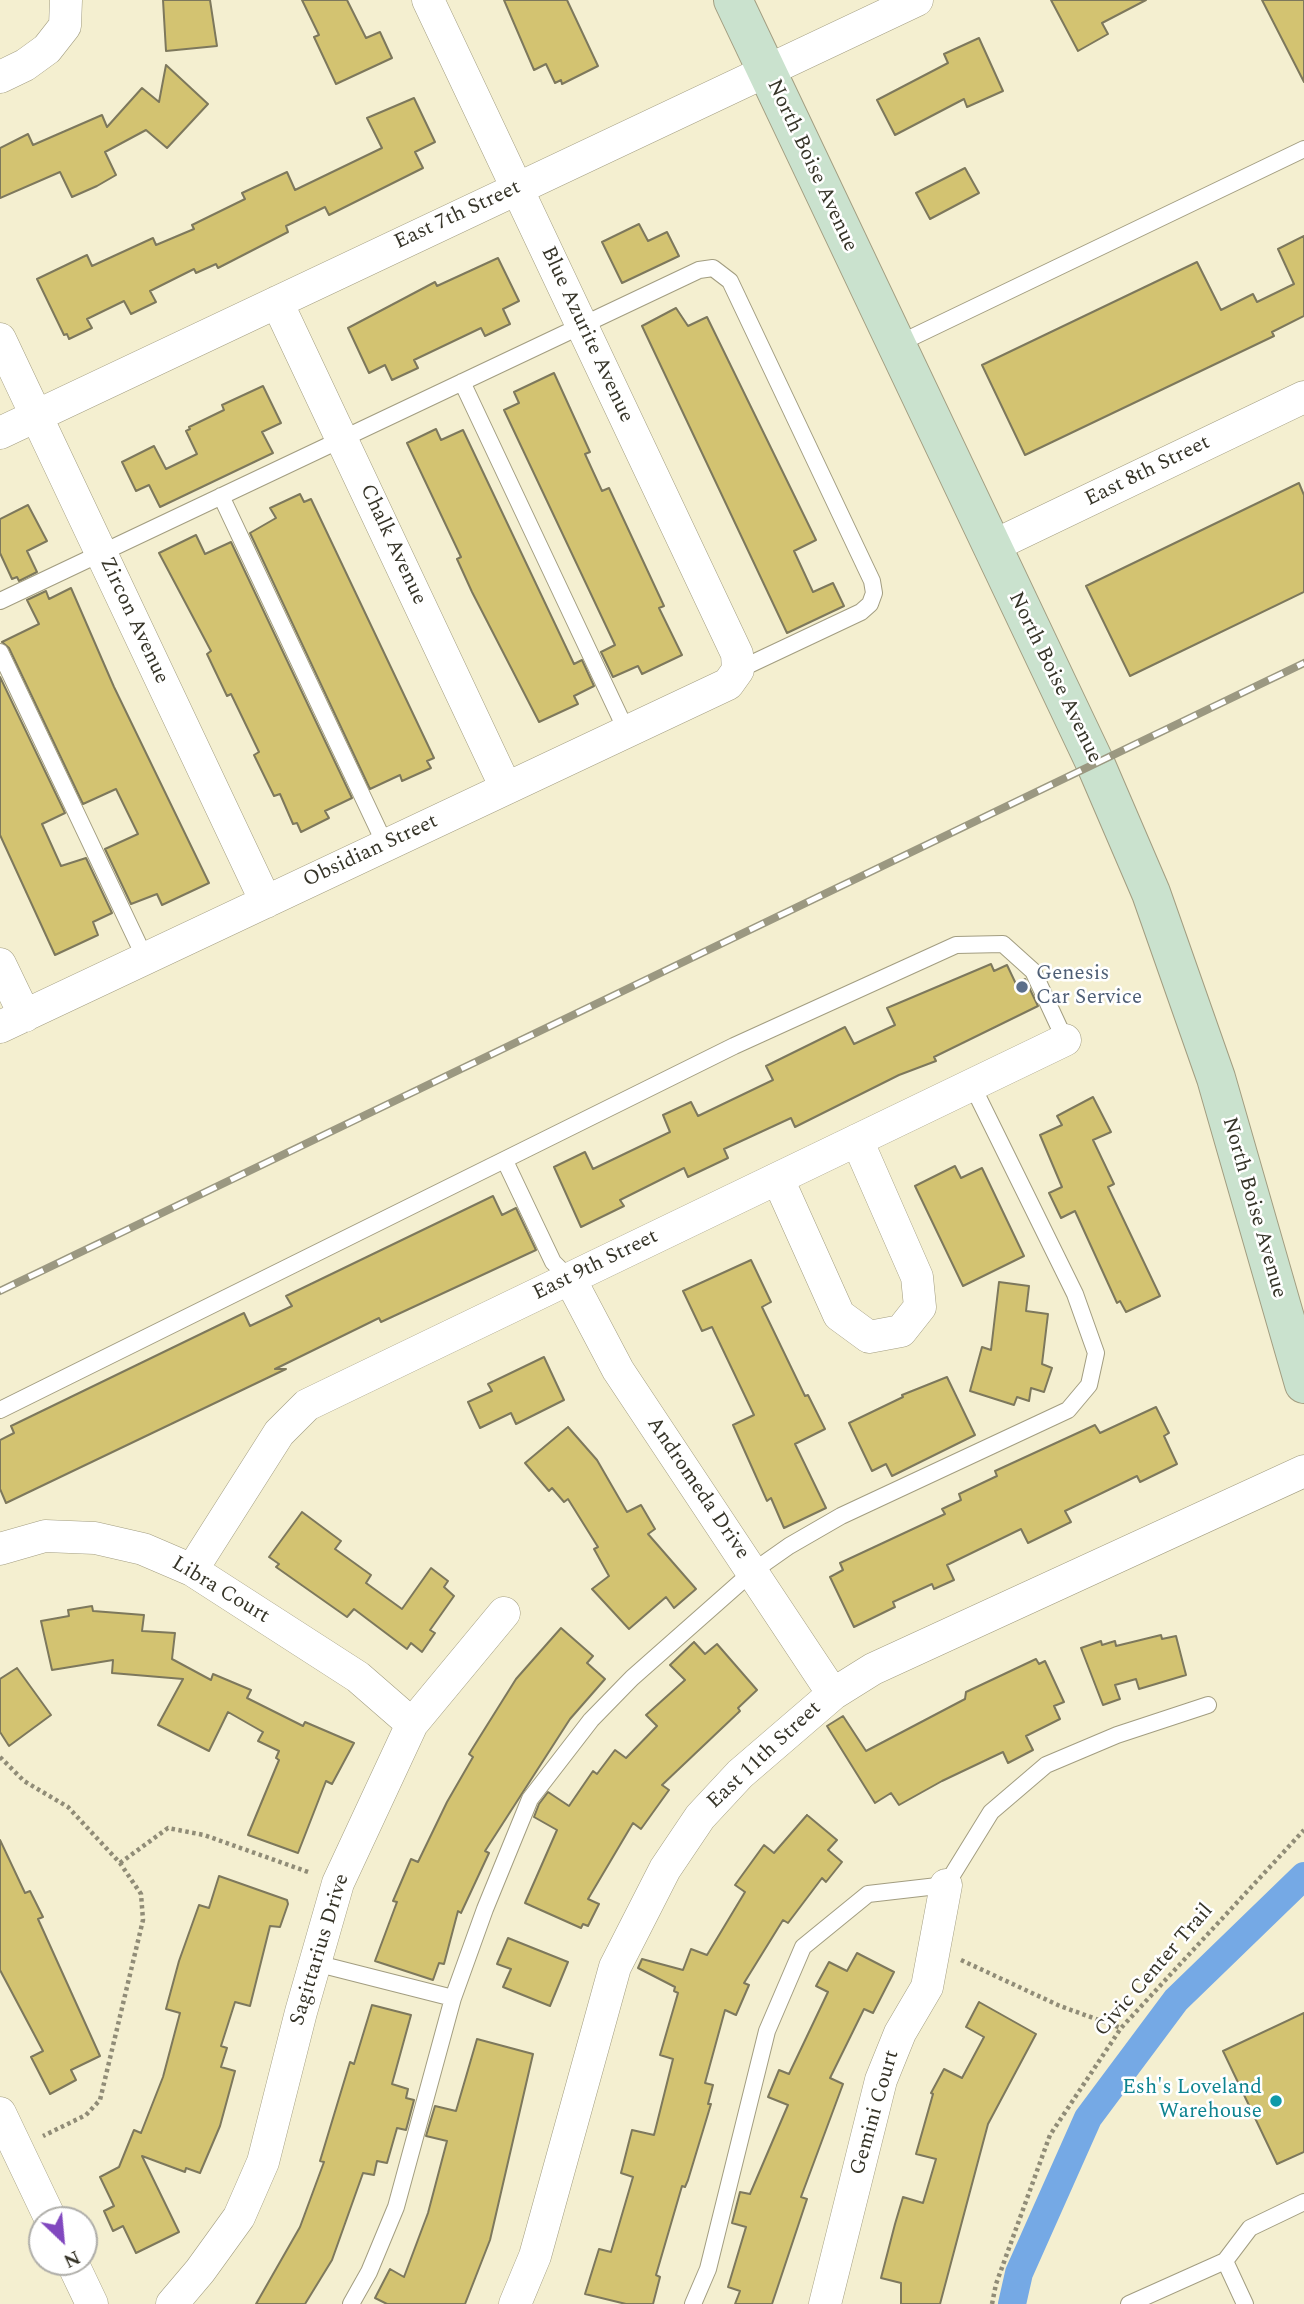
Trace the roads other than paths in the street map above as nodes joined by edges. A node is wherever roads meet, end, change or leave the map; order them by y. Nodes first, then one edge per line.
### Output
1 (428, 0) edge
2 (733, 0) edge
3 (917, 0) edge
4 (66, 13) edge
5 (766, 71) junction
6 (0, 77) edge
7 (1304, 149) edge
8 (517, 188) junction
9 (277, 302) junction
10 (582, 326) junction
11 (0, 339) edge
12 (896, 345) junction
13 (461, 383) junction
14 (1304, 397) edge
15 (36, 416) junction
16 (0, 433) edge
17 (342, 439) junction
18 (221, 496) junction
19 (991, 547) junction
20 (101, 553) junction
21 (0, 601) edge
22 (0, 652) edge
23 (738, 670) junction
24 (626, 732) junction
25 (506, 788) junction
26 (385, 844) junction
27 (265, 902) junction
28 (145, 958) junction
29 (0, 964) edge
30 (12, 1021) edge
31 (1065, 1040) joint
32 (973, 1087) junction
33 (857, 1140) junction
34 (505, 1161) junction
35 (778, 1179) junction
36 (569, 1279) junction
37 (1304, 1384) edge
38 (0, 1410) edge
39 (1304, 1471) edge
40 (0, 1549) edge
41 (192, 1570) junction
42 (752, 1572) junction
43 (504, 1613) dead end
44 (833, 1694) junction
45 (1208, 1704) dead end
46 (412, 1724) junction
47 (946, 1885) junction
48 (315, 1963) junction
49 (453, 1998) junction
50 (0, 2113) edge
51 (1304, 2202) edge
52 (44, 2206) edge
53 (1225, 2260) junction
54 (79, 2276) edge
55 (92, 2304) edge
56 (172, 2304) edge
57 (351, 2304) edge
58 (515, 2304) edge
59 (693, 2304) edge
60 (825, 2304) edge
61 (1129, 2304) edge
62 (1245, 2304) edge

1 - 8 street, Blue Azurite Avenue
2 - 5 street, North Boise Avenue
3 - 5 street, East 7th Street
4 - 6 street
5 - 8 street, East 7th Street
5 - 12 street, North Boise Avenue
7 - 12 lane
8 - 9 street, East 7th Street
8 - 10 street, Blue Azurite Avenue
9 - 15 street, East 7th Street
9 - 17 street, Chalk Avenue
10 - 13 lane
10 - 23 street, Blue Azurite Avenue
10 - 23 lane
11 - 15 street, Zircon Avenue
12 - 19 street, North Boise Avenue
13 - 17 lane
13 - 24 lane
14 - 19 street, East 8th Street
15 - 16 street, East 7th Street
15 - 20 street, Zircon Avenue
17 - 18 lane
17 - 25 street, Chalk Avenue
18 - 20 lane
18 - 26 lane
19 - 37 street, North Boise Avenue
20 - 21 lane
20 - 27 street, Zircon Avenue
22 - 28 lane
23 - 24 street, Obsidian Street
24 - 25 street, Obsidian Street
25 - 26 street, Obsidian Street
26 - 27 street, Obsidian Street
27 - 28 street, Obsidian Street
28 - 30 street, Obsidian Street
29 - 30 street
31 - 32 street, East 9th Street
31 - 34 lane
32 - 33 street, East 9th Street
32 - 42 lane
33 - 35 street, East 9th Street
33 - 35 street
34 - 36 lane
34 - 38 lane
35 - 36 street, East 9th Street
36 - 41 street, East 9th Street
36 - 42 street, Andromeda Drive
39 - 44 street, East 11th Street
40 - 41 street, Libra Court
41 - 46 street, Libra Court
42 - 44 street, Andromeda Drive
42 - 49 lane
43 - 46 street, Sagittarius Drive
44 - 58 street, East 11th Street
45 - 47 lane
46 - 48 street, Sagittarius Drive
47 - 59 lane
47 - 60 street, Gemini Court
48 - 49 lane
48 - 56 street, Sagittarius Drive
49 - 57 lane
50 - 52 street
51 - 53 lane
53 - 61 lane
53 - 62 lane
54 - 55 street

